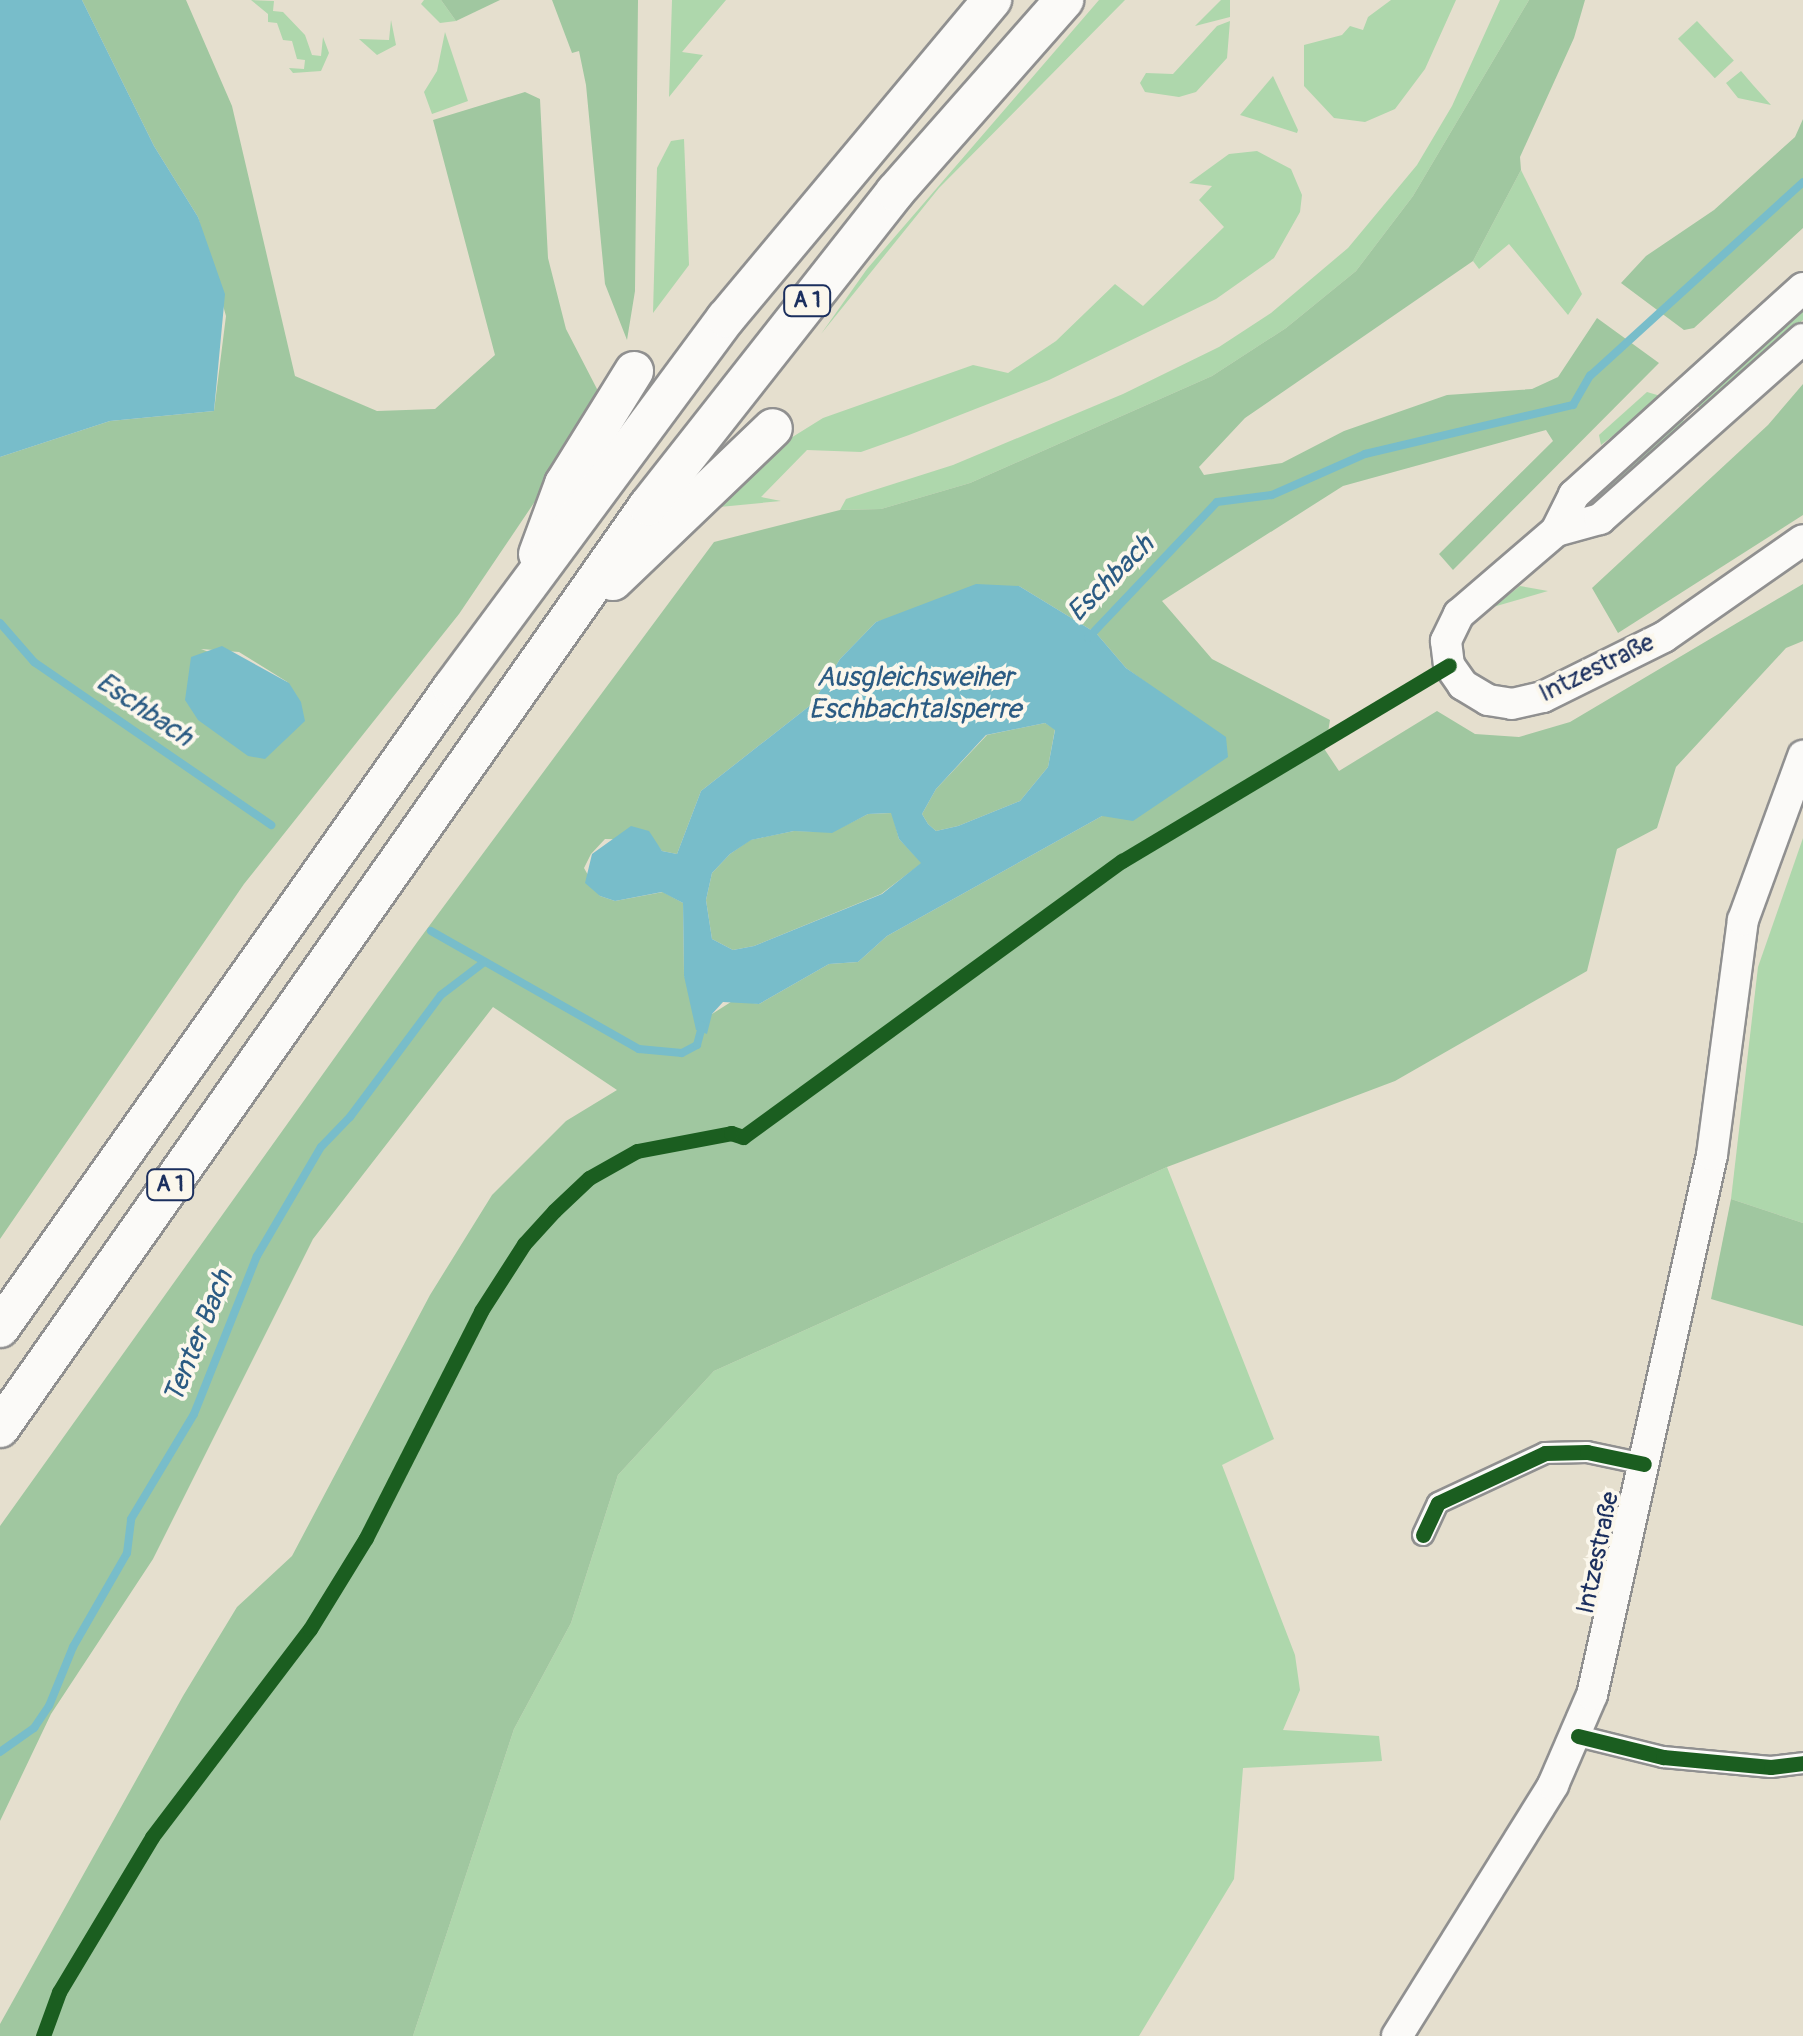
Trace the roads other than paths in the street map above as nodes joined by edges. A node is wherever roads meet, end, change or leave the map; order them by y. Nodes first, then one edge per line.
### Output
1 (992, 0) edge
2 (1064, 0) edge
3 (1803, 288) edge
4 (1803, 339) edge
5 (634, 371) dead end
6 (774, 428) dead end
7 (1556, 531) junction
8 (1803, 540) edge
9 (523, 596) junction
10 (568, 618) junction
11 (1803, 756) edge
12 (0, 1328) edge
13 (0, 1428) edge
14 (1644, 1464) junction
15 (1423, 1535) dead end
16 (1578, 1736) junction
17 (1803, 1763) edge
18 (1397, 2036) edge

1 - 9 highway, A 1
2 - 10 highway, A 1
3 - 7 main road
4 - 7 main road
5 - 9 highway
6 - 10 highway
7 - 8 main road, Intzestraße
9 - 12 highway, A 1
10 - 13 highway, A 1
11 - 14 main road, Intzestraße
14 - 15 street
14 - 16 main road, Intzestraße
16 - 17 street
16 - 18 main road, Intzestraße

